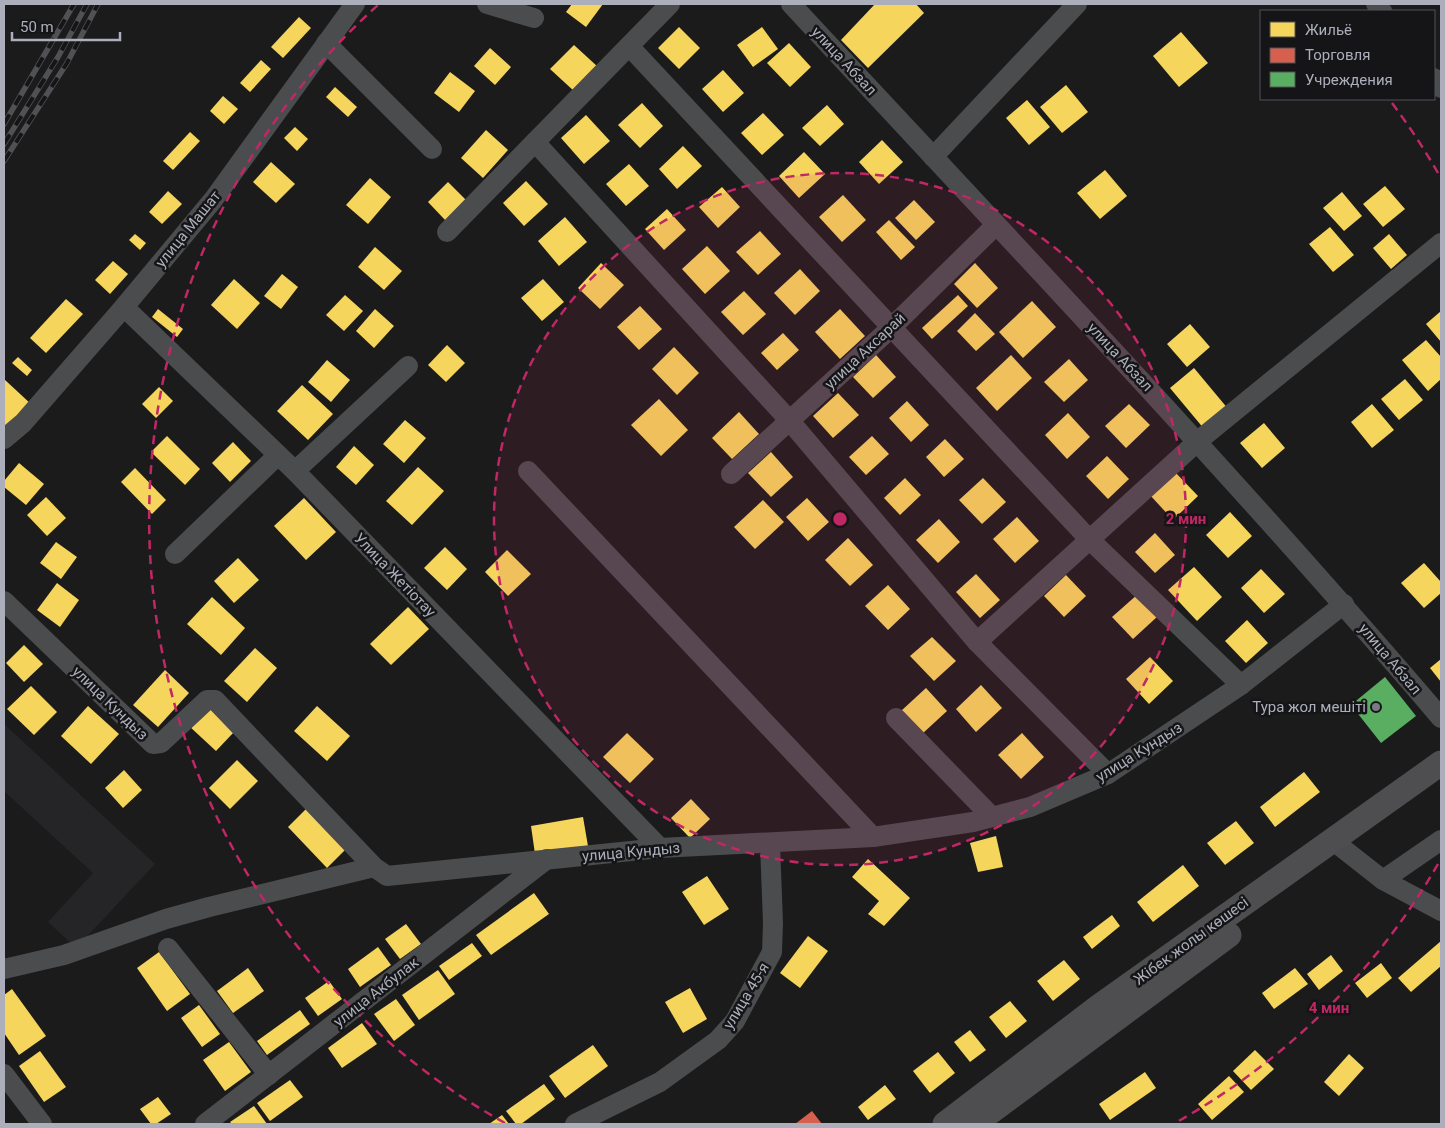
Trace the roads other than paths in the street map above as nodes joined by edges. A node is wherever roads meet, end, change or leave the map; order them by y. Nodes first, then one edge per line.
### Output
1 (355, 4) edge
2 (487, 4) edge
3 (670, 4) edge
4 (791, 4) edge
5 (1077, 4) edge
6 (534, 18) dead end
7 (326, 43) junction
8 (629, 46) junction
9 (535, 142) junction
10 (432, 149) dead end
11 (933, 157) junction
12 (996, 225) junction
13 (447, 232) dead end
14 (1441, 243) edge
15 (124, 307) junction
16 (892, 327) junction
17 (408, 366) dead end
18 (789, 420) junction
19 (4, 439) edge
20 (1198, 441) junction
21 (278, 455) junction
22 (295, 471) junction
23 (528, 471) dead end
24 (731, 474) dead end
25 (1088, 538) junction
26 (175, 554) dead end
27 (4, 601) edge
28 (1344, 604) junction
29 (977, 642) junction
30 (1241, 685) junction
31 (896, 718) dead end
32 (1441, 718) edge
33 (1441, 762) edge
34 (1108, 774) junction
35 (1441, 783) edge
36 (992, 817) junction
37 (873, 837) junction
38 (1441, 840) edge
39 (770, 844) junction
40 (1337, 845) junction
41 (660, 848) junction
42 (548, 859) junction
43 (374, 867) junction
44 (1383, 880) junction
45 (1441, 910) edge
46 (168, 948) dead end
47 (4, 968) edge
48 (4, 1074) edge
49 (269, 1075) junction
50 (38, 1123) edge
51 (205, 1124) edge
52 (575, 1124) edge
53 (945, 1124) edge
54 (974, 1124) edge

1 - 7 street, улица Машат
2 - 6 street
3 - 8 street
4 - 11 street, улица Абзал
5 - 11 street
7 - 10 street
7 - 15 street, улица Машат
8 - 9 street
8 - 16 street
9 - 13 street
9 - 18 street
11 - 12 street, улица Абзал
12 - 16 street, улица Аксарай
12 - 20 street, улица Абзал
14 - 20 street
15 - 19 street, улица Машат
15 - 21 street, Улица Жетіотау
16 - 18 street, улица Аксарай
16 - 25 street
17 - 22 street
18 - 24 street, улица Аксарай
18 - 29 street
20 - 25 street
20 - 28 street, улица Абзал
21 - 22 street, Улица Жетіотау
21 - 26 street
22 - 41 street, Улица Жетіотау
23 - 37 street
25 - 29 street
25 - 30 street
27 - 43 street, улица Кундыз
28 - 30 street, улица Кундыз
28 - 32 street, улица Абзал
29 - 34 street
30 - 34 street, улица Кундыз
31 - 36 street
33 - 40 main road, Жібек жолы көшесі
34 - 36 street, улица Кундыз
35 - 40 main road, Жібек жолы көшесі
36 - 37 street, улица Кундыз
37 - 39 street, улица Кундыз
38 - 44 street
39 - 41 street, улица Кундыз
39 - 52 street, улица 45-я
40 - 44 street
40 - 53 main road, Жібек жолы көшесі
40 - 54 main road, Жібек жолы көшесі
41 - 42 street, улица Кундыз
42 - 43 street, улица Кундыз
42 - 49 street, улица Акбулак
43 - 47 street
44 - 45 street
46 - 49 street
48 - 50 street
49 - 51 street, улица Акбулак

